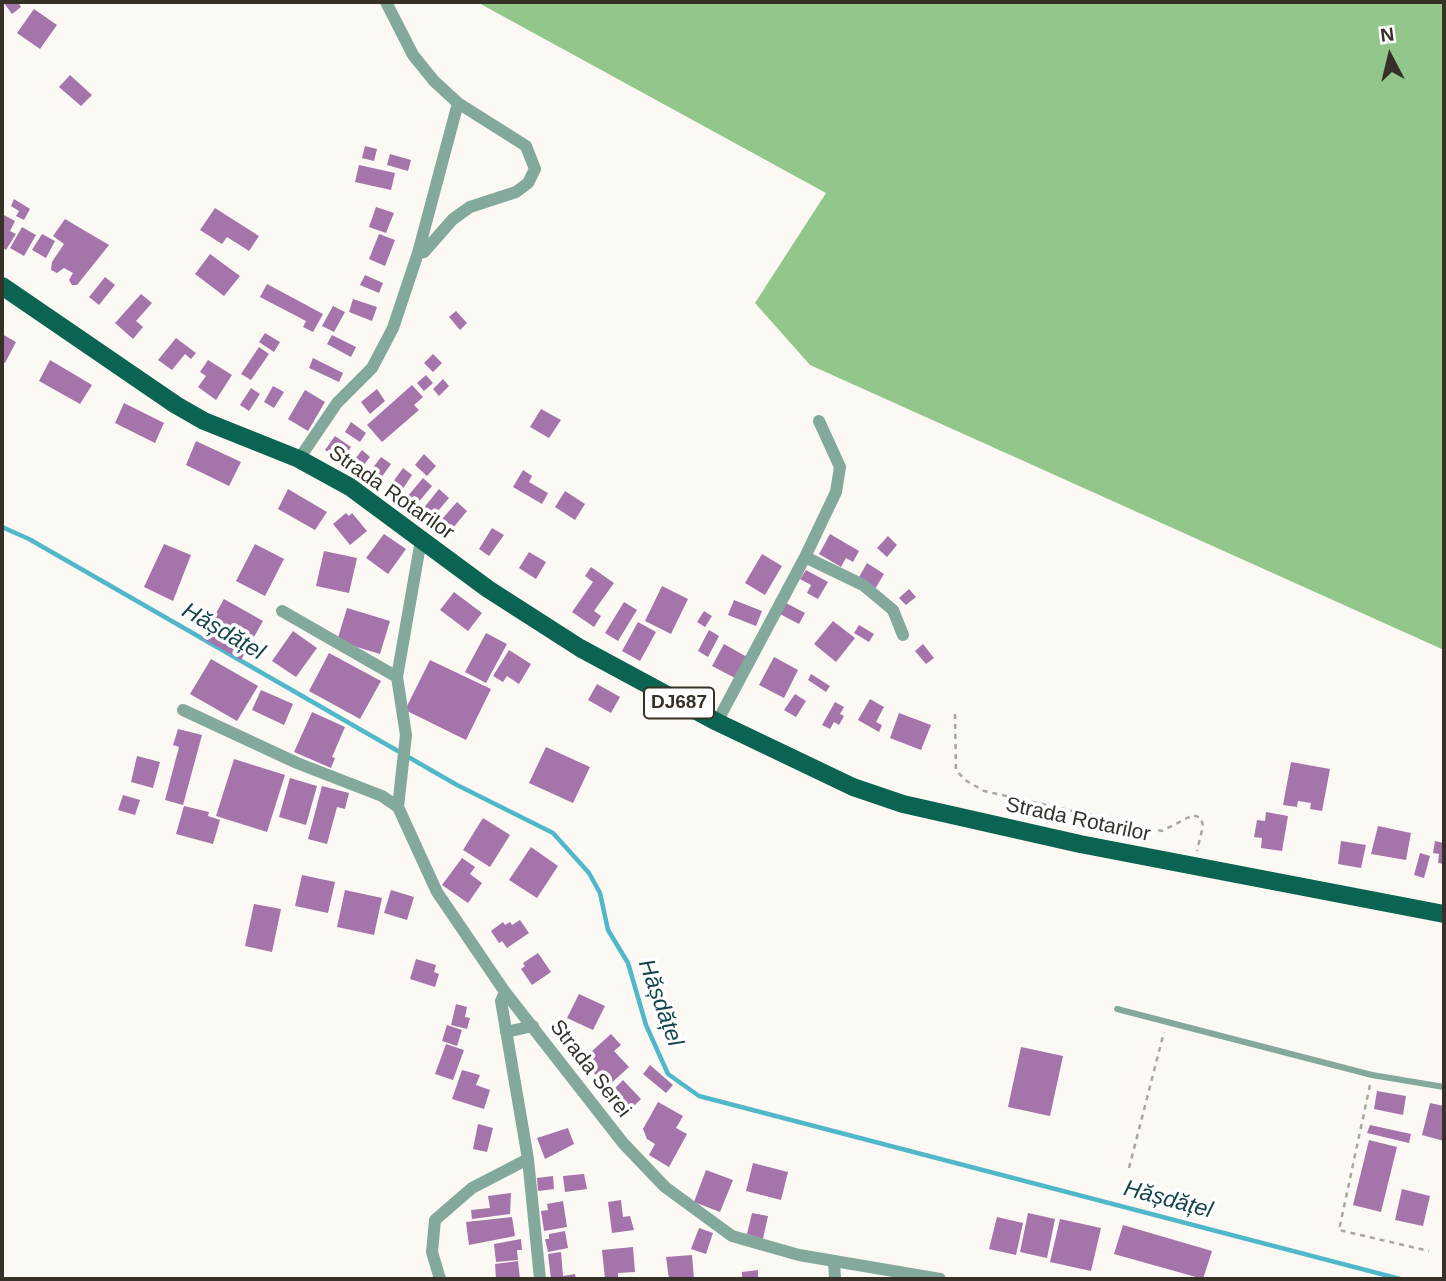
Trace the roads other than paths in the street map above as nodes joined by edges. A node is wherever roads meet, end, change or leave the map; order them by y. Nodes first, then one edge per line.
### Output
1 (386, 2) edge
2 (458, 103) junction
3 (418, 253) junction
4 (2, 286) edge
5 (819, 421) dead end
6 (299, 459) junction
7 (421, 540) junction
8 (805, 557) junction
9 (282, 611) dead end
10 (903, 635) dead end
11 (397, 677) junction
12 (183, 710) dead end
13 (717, 722) junction
14 (398, 807) junction
15 (1444, 914) edge
16 (505, 992) junction
17 (1117, 1009) dead end
18 (533, 1026) junction
19 (506, 1032) junction
20 (1444, 1087) edge
21 (528, 1159) junction
22 (834, 1261) junction
23 (440, 1279) edge
24 (540, 1279) edge
25 (835, 1279) edge
26 (940, 1279) edge

1 - 2 street
2 - 3 street
2 - 3 street
3 - 6 street
4 - 6 main road, Strada Rotarilor / DJ687
5 - 8 street
6 - 7 main road, Strada Rotarilor / DJ687
7 - 11 street
7 - 13 main road, Strada Rotarilor / DJ687
8 - 10 street
8 - 13 street
9 - 11 street
11 - 14 street
12 - 14 street
13 - 15 main road, Strada Rotarilor / DJ687
14 - 16 street, Strada Serei
16 - 18 street, Strada Serei
16 - 19 street
17 - 20 lane
18 - 19 street
18 - 22 street, Strada Serei
19 - 21 street
21 - 23 street
21 - 24 street
22 - 25 street
22 - 26 street, Strada Serei

